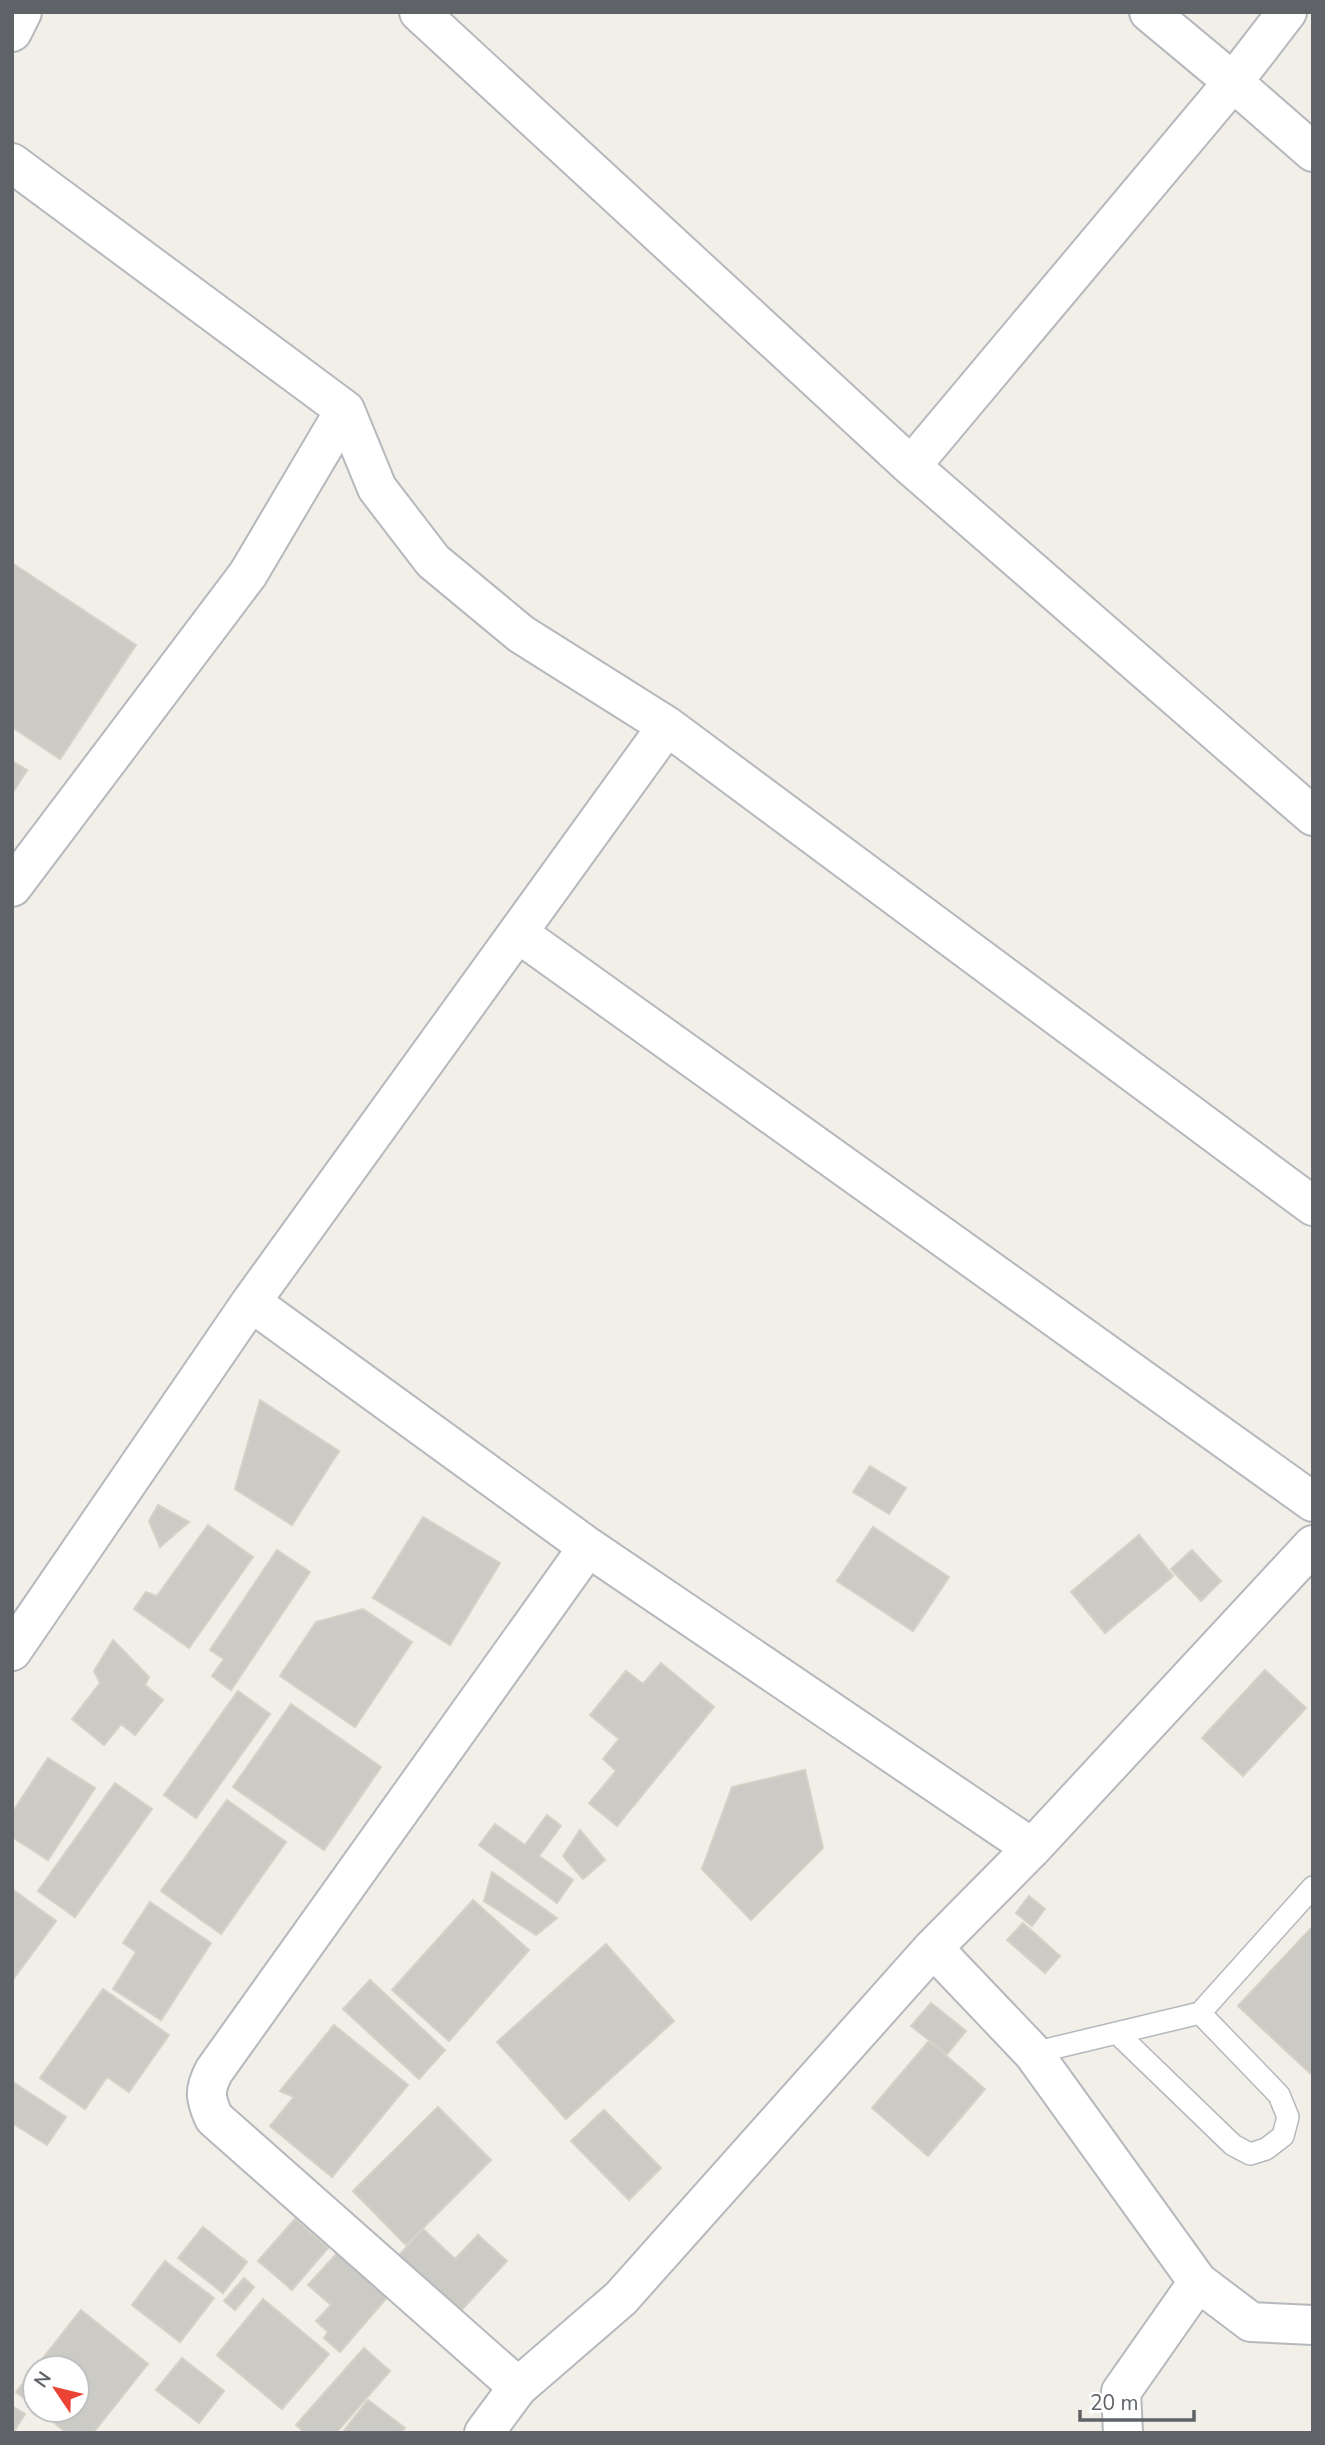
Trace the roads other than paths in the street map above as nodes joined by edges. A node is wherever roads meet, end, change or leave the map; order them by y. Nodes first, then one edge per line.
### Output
1 (22, 12) edge
2 (419, 12) edge
3 (1149, 12) edge
4 (1287, 12) edge
5 (12, 32) edge
6 (1233, 82) junction
7 (1313, 152) edge
8 (12, 163) edge
9 (345, 410) junction
10 (911, 466) junction
11 (667, 726) junction
12 (1313, 816) edge
13 (12, 887) edge
14 (518, 933) junction
15 (1313, 1206) edge
16 (251, 1302) junction
17 (1313, 1502) edge
18 (1313, 1545) edge
19 (589, 1547) junction
20 (13, 1648) edge
21 (1032, 1848) junction
22 (1313, 1887) edge
23 (933, 1948) junction
24 (1200, 2013) junction
25 (1118, 2034) junction
26 (1033, 2053) junction
27 (1198, 2281) junction
28 (1313, 2325) edge
29 (517, 2387) junction
30 (484, 2433) edge
31 (1123, 2433) edge

1 - 5 street
2 - 10 street
3 - 6 street
4 - 6 street
6 - 7 street
6 - 10 street
8 - 9 street
9 - 11 street
9 - 13 street
10 - 12 street
11 - 14 street
11 - 15 street
14 - 16 street
14 - 17 street
16 - 19 street
16 - 20 street
18 - 21 street
19 - 21 street
19 - 29 street
21 - 23 street
22 - 24 lane
23 - 26 street
23 - 29 street
24 - 25 lane
24 - 25 lane
25 - 26 lane
26 - 27 street
27 - 28 street
27 - 31 street
29 - 30 street

